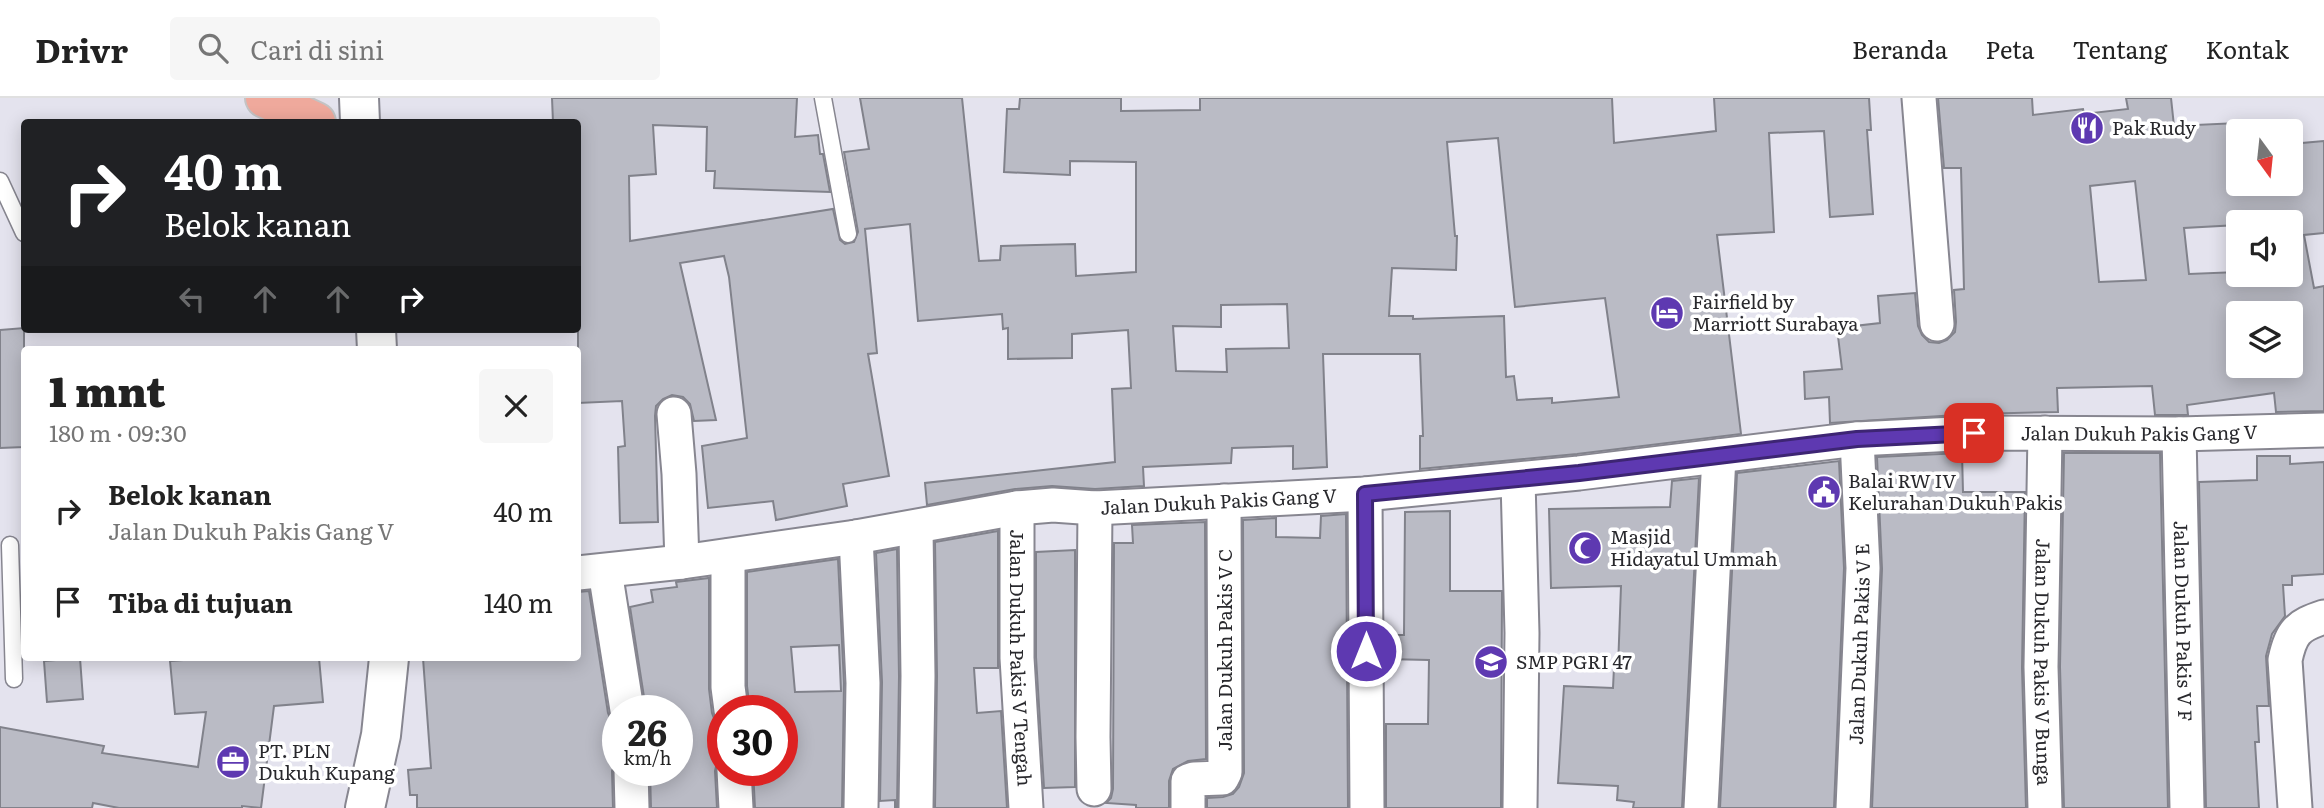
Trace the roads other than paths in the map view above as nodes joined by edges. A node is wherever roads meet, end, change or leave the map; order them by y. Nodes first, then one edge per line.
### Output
1 (265, 98) edge
2 (359, 98) edge
3 (823, 98) edge
4 (1919, 98) edge
5 (310, 119) edge
6 (360, 119) edge
7 (0, 181) edge
8 (21, 226) edge
9 (848, 234) dead end
10 (1937, 324) dead end
11 (674, 414) dead end
12 (2324, 430) edge
13 (2045, 433) junction
14 (2179, 434) junction
15 (1857, 439) junction
16 (1719, 456) junction
17 (1518, 480) junction
18 (1365, 494) junction
19 (1224, 501) junction
20 (1017, 508) junction
21 (1095, 508) junction
22 (916, 528) junction
23 (856, 537) junction
24 (12, 545) edge
25 (728, 556) junction
26 (682, 562) junction
27 (591, 572) edge
28 (2324, 617) edge
29 (389, 661) edge
30 (14, 679) dead end
31 (623, 695) edge
32 (730, 695) edge
33 (631, 786) edge
34 (735, 786) edge
35 (1094, 789) dead end
36 (365, 808) edge
37 (632, 808) edge
38 (736, 808) edge
39 (861, 808) edge
40 (916, 808) edge
41 (1026, 808) edge
42 (1188, 808) edge
43 (1367, 808) edge
44 (1520, 808) edge
45 (1701, 808) edge
46 (1853, 808) edge
47 (2045, 808) edge
48 (2187, 808) edge
49 (2295, 808) edge

1 - 5 main road
2 - 6 street
3 - 9 lane
4 - 10 street
7 - 8 lane
11 - 26 street
12 - 14 street, Jalan Dukuh Pakis Gang V
13 - 14 street, Jalan Dukuh Pakis Gang V
13 - 15 street, Jalan Dukuh Pakis Gang V
13 - 47 street, Jalan Dukuh Pakis V Bunga
14 - 48 street, Jalan Dukuh Pakis V F
15 - 16 street, Jalan Dukuh Pakis Gang V
15 - 46 street, Jalan Dukuh Pakis V E
16 - 17 street, Jalan Dukuh Pakis Gang V
16 - 45 street
17 - 18 street, Jalan Dukuh Pakis Gang V
17 - 44 street
18 - 19 street, Jalan Dukuh Pakis Gang V
18 - 43 street
19 - 21 street, Jalan Dukuh Pakis Gang V
19 - 42 street, Jalan Dukuh Pakis V C
20 - 21 street, Jalan Dukuh Pakis Gang V
20 - 22 street, Jalan Dukuh Pakis Gang V
20 - 41 street, Jalan Dukuh Pakis V Tengah
21 - 35 street
22 - 23 street, Jalan Dukuh Pakis Gang V
22 - 40 street
23 - 25 street, Jalan Dukuh Pakis Gang V
23 - 39 street
24 - 30 lane
25 - 26 street, Jalan Dukuh Pakis Gang V
25 - 32 street
26 - 27 street, Jalan Dukuh Pakis Gang V
27 - 31 street
28 - 49 street
29 - 36 street
33 - 37 street
34 - 38 street

